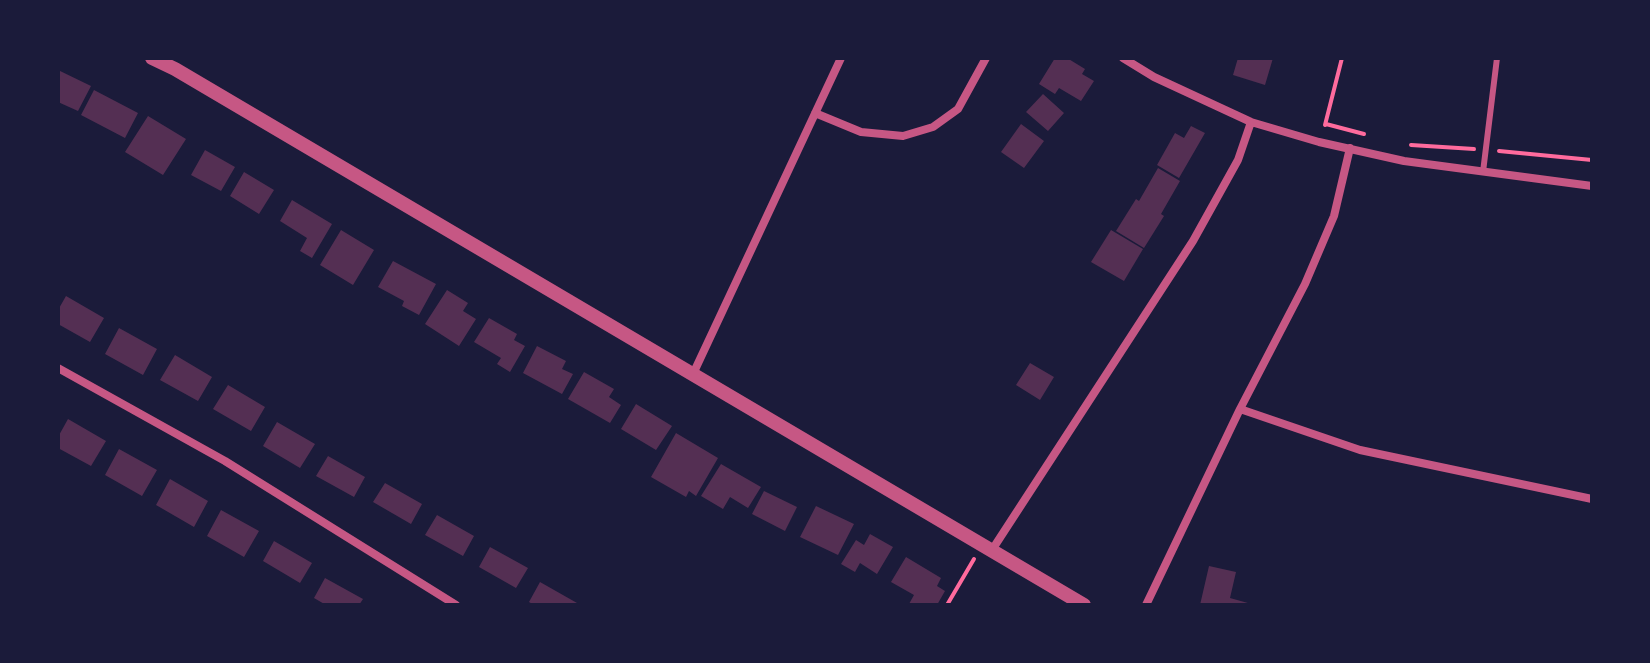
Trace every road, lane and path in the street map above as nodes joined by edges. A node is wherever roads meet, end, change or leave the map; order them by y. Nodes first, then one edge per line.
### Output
1 (152, 58) edge
2 (841, 58) edge
3 (986, 58) edge
4 (1123, 58) edge
5 (1342, 58) edge
6 (1497, 58) edge
7 (177, 63) edge
8 (815, 113) junction
9 (1251, 122) junction
10 (1326, 124) junction
11 (1369, 136) dead end
12 (1319, 142) junction
13 (1398, 144) dead end
14 (1350, 148) junction
15 (1486, 150) junction
16 (1592, 160) edge
17 (1483, 172) junction
18 (1592, 186) edge
19 (58, 368) edge
20 (693, 374) junction
21 (1240, 409) junction
22 (1592, 499) edge
23 (987, 547) junction
24 (1062, 600) edge
25 (456, 605) edge
26 (947, 605) edge
27 (1084, 605) edge
28 (1146, 605) edge

1 - 7 street
2 - 8 street
3 - 8 street
4 - 9 street
5 - 10 path
6 - 15 lane
7 - 20 street
8 - 20 street
9 - 12 street
9 - 23 street
10 - 11 path
10 - 12 path
12 - 14 street
13 - 15 path
14 - 17 street
14 - 21 street
15 - 16 path
15 - 17 lane
17 - 18 street
19 - 25 street
20 - 23 street
21 - 22 street
21 - 28 street
23 - 24 street
23 - 26 path
24 - 27 street

